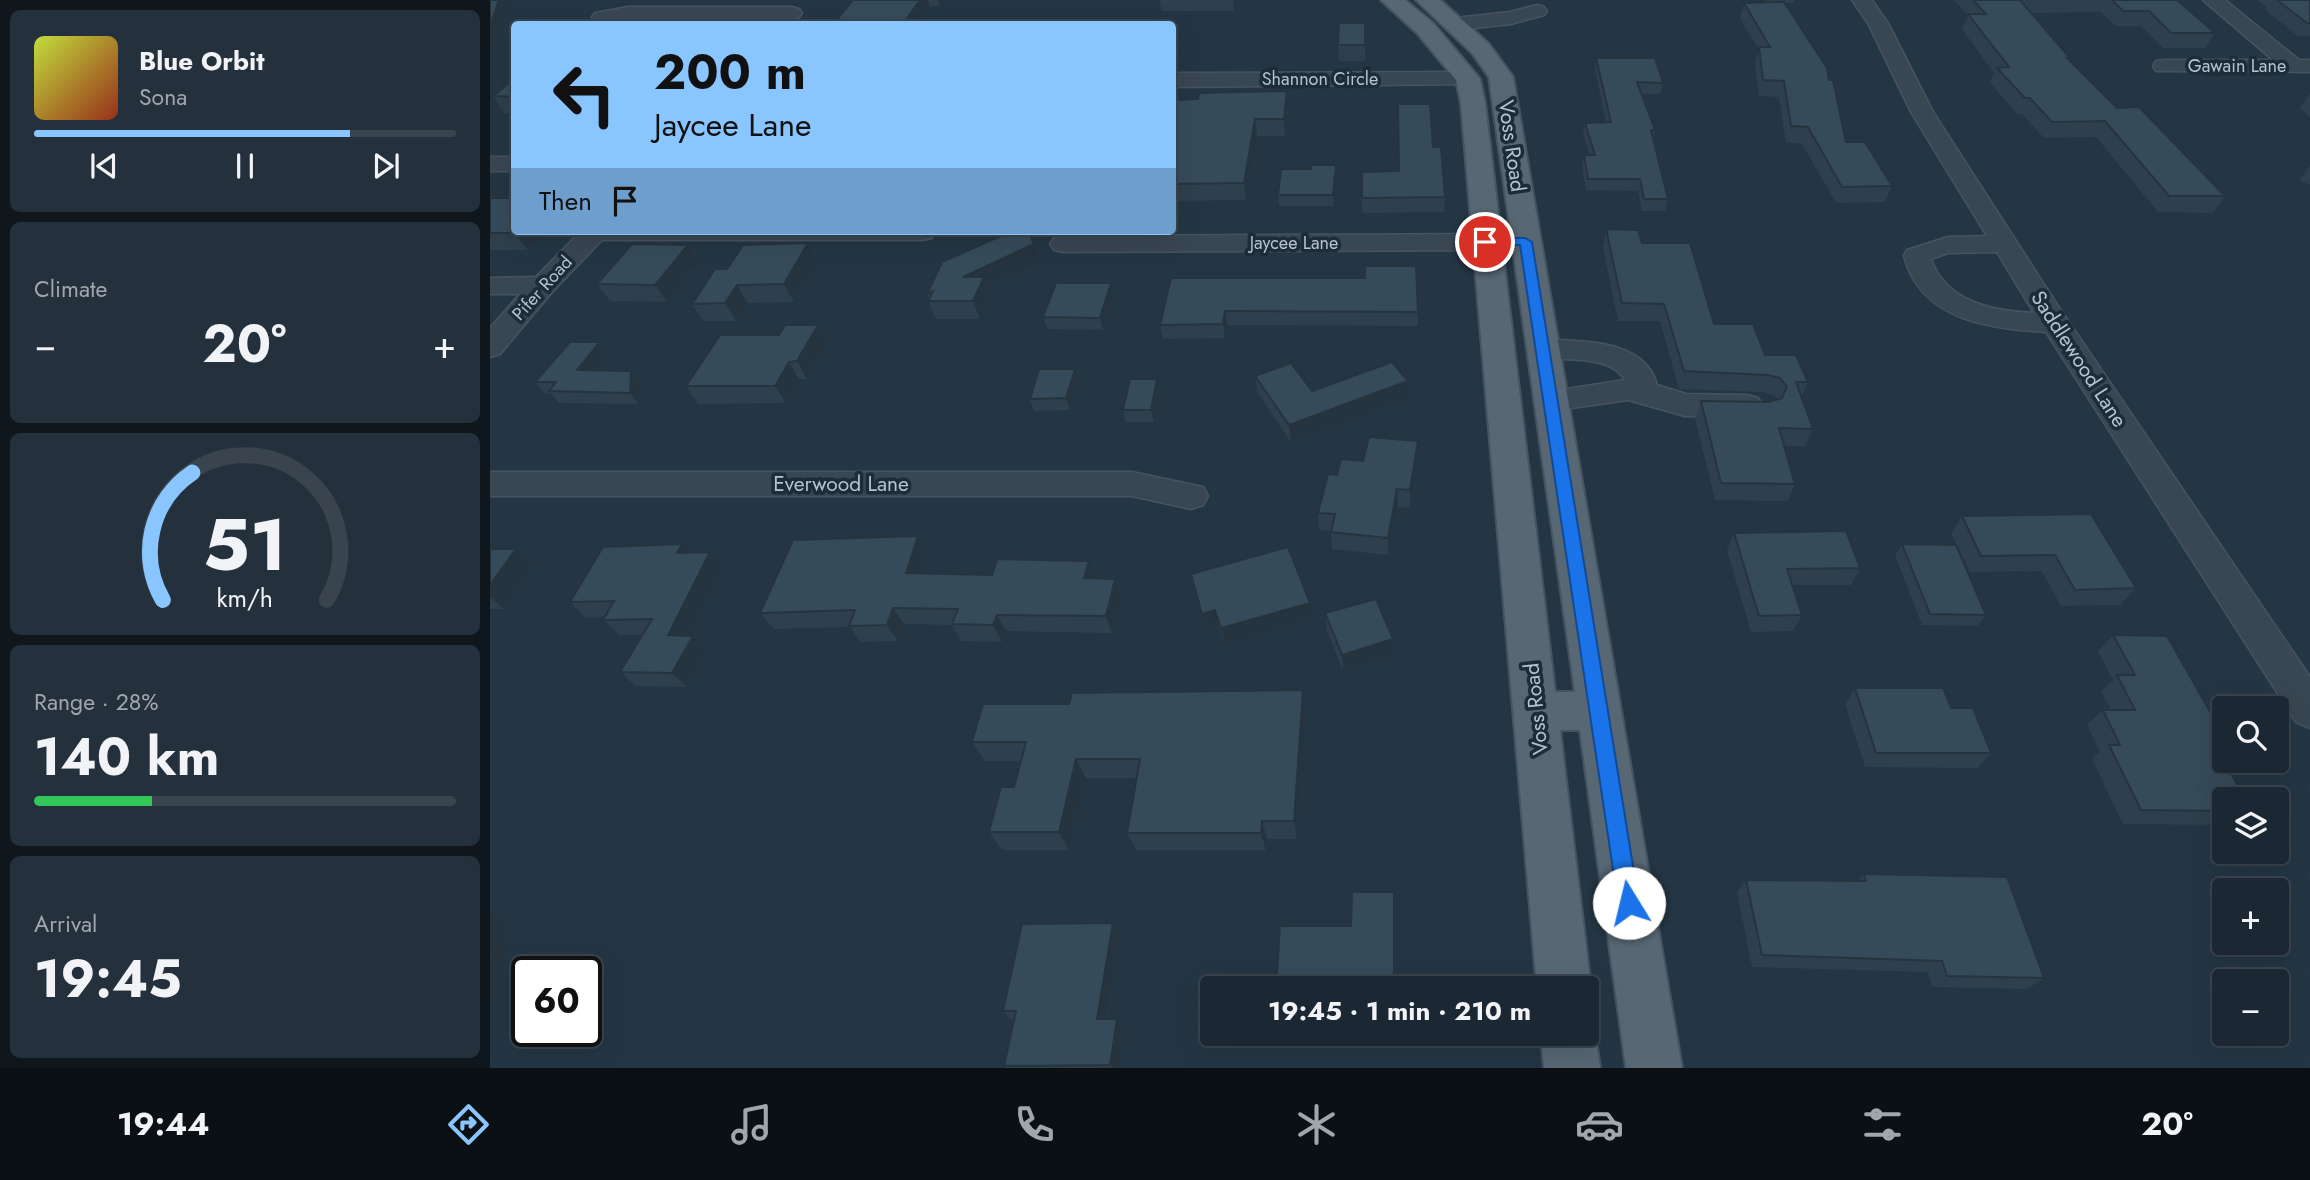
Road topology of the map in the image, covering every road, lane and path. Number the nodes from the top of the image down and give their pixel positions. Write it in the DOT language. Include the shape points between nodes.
graph roads {
  1 [pos="1392,0"];
  2 [pos="1427,0"];
  3 [pos="1862,0"];
  4 [pos="2213,0"];
  5 [pos="1537,11"];
  6 [pos="792,12"];
  7 [pos="601,17"];
  8 [pos="1456,24"];
  9 [pos="2164,66"];
  10 [pos="2302,66"];
  11 [pos="1176,80"];
  12 [pos="1482,95"];
  13 [pos="490,164"];
  14 [pos="511,164"];
  15 [pos="592,235"];
  16 [pos="1485,242"];
  17 [pos="1525,242"];
  18 [pos="1063,244"];
  19 [pos="2005,244"];
  20 [pos="544,285"];
  21 [pos="490,286"];
  22 [pos="2054,323"];
  23 [pos="490,347"];
  24 [pos="1542,349"];
  25 [pos="1644,392"];
  26 [pos="1551,406"];
  27 [pos="1762,406"];
  28 [pos="1503,411"];
  29 [pos="490,484"];
  30 [pos="1191,496"];
  31 [pos="2310,710"];
  32 [pos="1536,711"];
  33 [pos="1600,711"];
  34 [pos="1563,976"];
  35 [pos="1570,1046"];
  36 [pos="1572,1068"];
  37 [pos="1654,1068"];
  1 -- 12 [label="main road" via="1424,28"];
  2 -- 8 [label="main road, Voss Road"];
  3 -- 19 [label="street, Saddlewood Lane" via="1922,111"];
  4 -- 10 [label="street"];
  5 -- 8 [label="street"];
  6 -- 7 [label="street"];
  8 -- 12 [label="main road, Voss Road" via="1501,77"];
  9 -- 10 [label="street, Gawain Lane"];
  11 -- 12 [label="street, Shannon Circle"];
  12 -- 16 [label="main road, Voss Road"];
  12 -- 17 [label="main road, Voss Road"];
  13 -- 14 [label="street"];
  15 -- 20 [label="street, Pifer Road"];
  16 -- 17 [label="street, Jaycee Lane"];
  16 -- 18 [label="street, Jaycee Lane"];
  16 -- 28 [label="main road, Voss Road"];
  17 -- 24 [label="main road, Voss Road"];
  19 -- 22 [label="street, Saddlewood Lane"];
  19 -- 22 [label="street" via="1928,249 1917,256 1919,267 1949,302 1973,315"];
  20 -- 21 [label="street"];
  20 -- 23 [label="street, Pifer Road"];
  22 -- 31 [label="street, Saddlewood Lane"];
  24 -- 25 [label="street" via="1590,352 1628,364 1639,374"];
  24 -- 26 [label="main road, Voss Road"];
  25 -- 26 [label="street" via="1628,390"];
  25 -- 27 [label="street" via="1685,405"];
  26 -- 28 [label="main road"];
  26 -- 33 [label="main road, Voss Road"];
  28 -- 32 [label="main road, Voss Road"];
  29 -- 30 [label="street, Everwood Lane" via="1132,484"];
  32 -- 33 [label="main road"];
  32 -- 34 [label="main road, Voss Road"];
  33 -- 37 [label="main road, Voss Road"];
  35 -- 36 [label="main road"];
}
